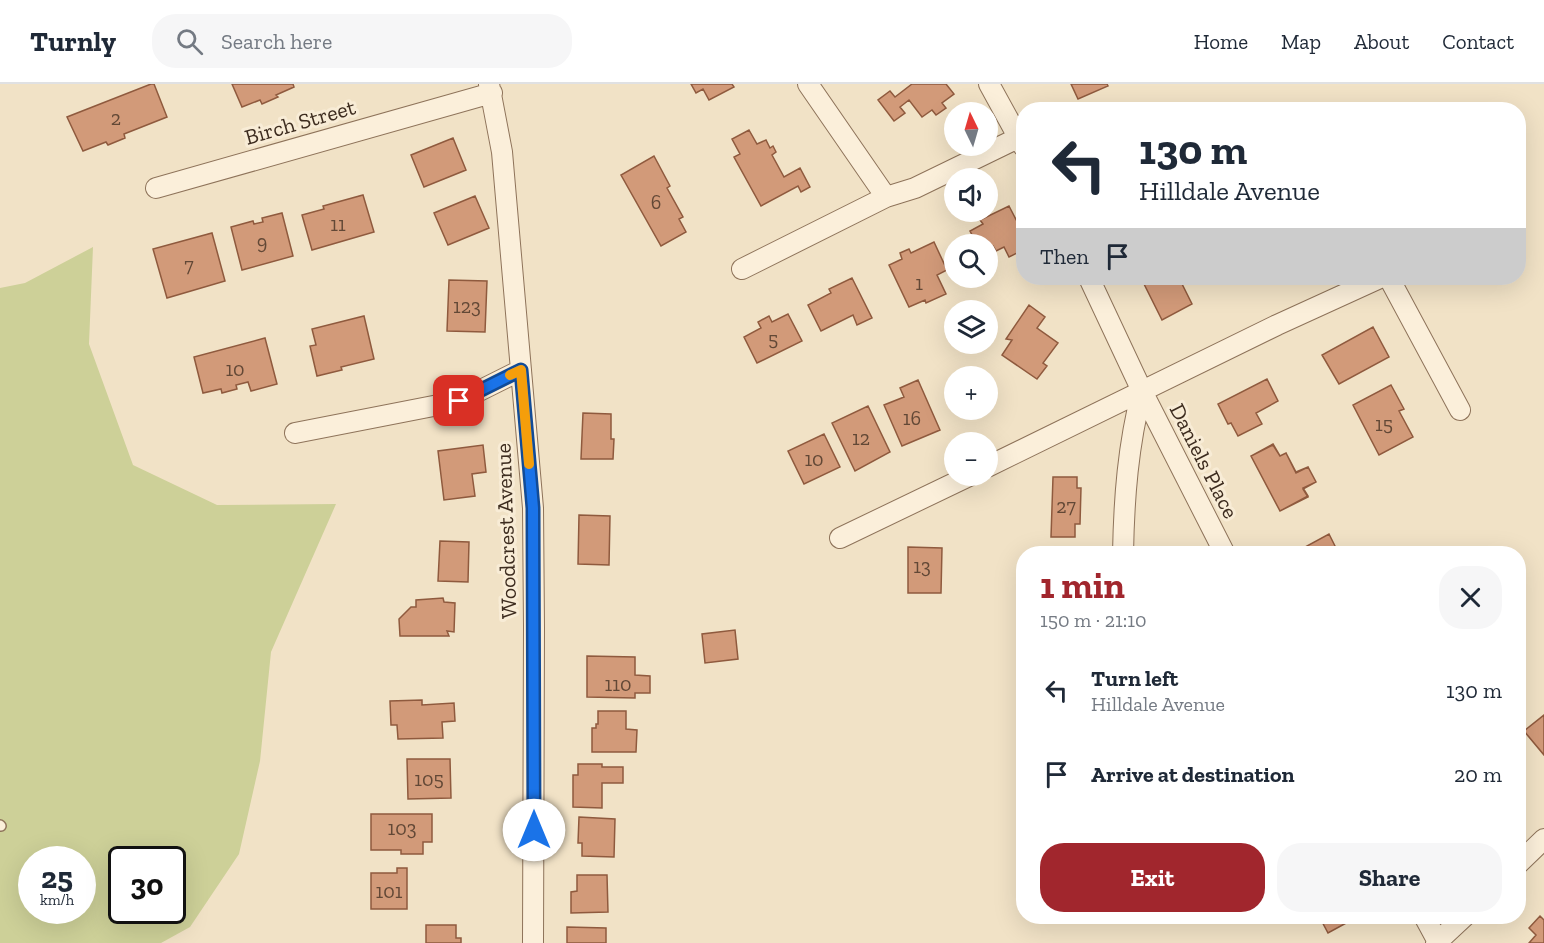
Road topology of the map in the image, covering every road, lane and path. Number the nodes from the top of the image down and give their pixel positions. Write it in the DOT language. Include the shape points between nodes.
graph roads {
  1 [pos="808,84"];
  2 [pos="989,84"];
  3 [pos="491,89"];
  4 [pos="1016,133"];
  5 [pos="1016,144"];
  6 [pos="156,188"];
  7 [pos="886,197"];
  8 [pos="742,269"];
  9 [pos="1092,285"];
  10 [pos="1365,285"];
  11 [pos="1393,285"];
  12 [pos="521,370"];
  13 [pos="1142,391"];
  14 [pos="1460,410"];
  15 [pos="295,433"];
  16 [pos="998,462"];
  17 [pos="948,486"];
  18 [pos="840,538"];
  19 [pos="1123,546"];
  20 [pos="1220,546"];
  21 [pos="1544,839"];
  22 [pos="1526,856"];
  23 [pos="1428,924"];
  24 [pos="1456,924"];
  25 [pos="1437,942"];
  26 [pos="533,943"];
  1 -- 7 [label="street"];
  2 -- 4 [label="street"];
  3 -- 6 [label="street, Birch Street"];
  3 -- 12 [label="street, Woodcrest Avenue" via="502,152"];
  5 -- 7 [label="street"];
  7 -- 8 [label="street"];
  9 -- 13 [label="street, Daniels Place"];
  10 -- 13 [label="street"];
  11 -- 14 [label="street"];
  12 -- 15 [label="street" via="459,401"];
  12 -- 26 [label="street, Woodcrest Avenue" via="533,508"];
  13 -- 16 [label="street"];
  13 -- 19 [label="street" via="1125,483"];
  13 -- 20 [label="street, Daniels Place"];
  17 -- 18 [label="street"];
  21 -- 22 [label="street"];
  23 -- 25 [label="street"];
  24 -- 25 [label="street"];
}
